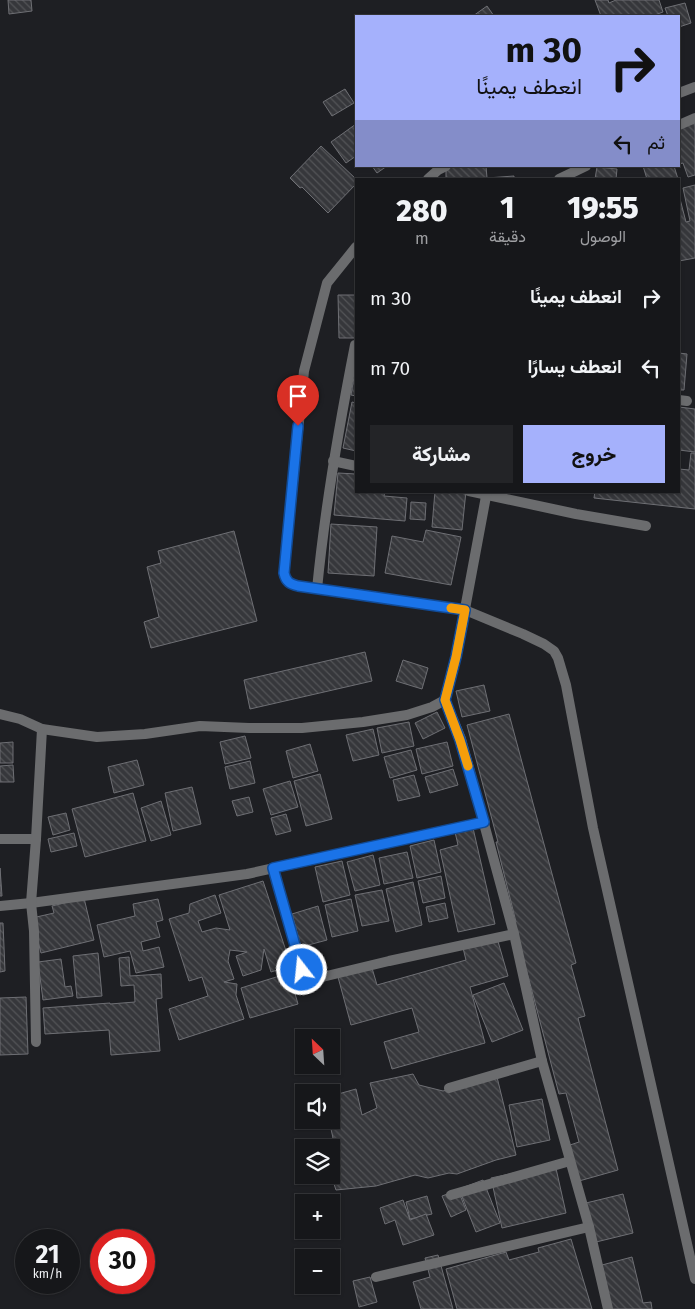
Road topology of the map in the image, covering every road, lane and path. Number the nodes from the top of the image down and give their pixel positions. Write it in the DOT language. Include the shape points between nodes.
graph roads {
  1 [pos="695,87"];
  2 [pos="680,93"];
  3 [pos="695,118"];
  4 [pos="680,125"];
  5 [pos="444,167"];
  6 [pos="584,167"];
  7 [pos="429,178"];
  8 [pos="561,178"];
  9 [pos="355,248"];
  10 [pos="355,345"];
  11 [pos="333,460"];
  12 [pos="355,466"];
  13 [pos="487,493"];
  14 [pos="646,526"];
  15 [pos="316,588"];
  16 [pos="465,610"];
  17 [pos="445,700"];
  18 [pos="0,714"];
  19 [pos="42,729"];
  20 [pos="484,822"];
  21 [pos="0,839"];
  22 [pos="36,839"];
  23 [pos="273,868"];
  24 [pos="31,904"];
  25 [pos="0,906"];
  26 [pos="514,934"];
  27 [pos="36,1042"];
  28 [pos="542,1061"];
  29 [pos="449,1088"];
  30 [pos="570,1161"];
  31 [pos="450,1195"];
  32 [pos="589,1227"];
  33 [pos="376,1277"];
  34 [pos="695,1279"];
  35 [pos="608,1309"];
  1 -- 2 [label="street"];
  3 -- 4 [label="street"];
  5 -- 7 [label="street"];
  6 -- 8 [label="street"];
  9 -- 15 [label="street" via="327,283 304,371 284,573 290,584"];
  10 -- 11 [label="street"];
  11 -- 12 [label="street"];
  11 -- 15 [label="street"];
  13 -- 14 [label="street"];
  13 -- 16 [label="street"];
  15 -- 16 [label="street"];
  16 -- 17 [label="street"];
  16 -- 34 [label="street" via="544,644 554,651 560,663 593,828"];
  17 -- 19 [label="street" via="407,715 302,728 200,726 97,737"];
  17 -- 20 [label="street"];
  18 -- 19 [label="street"];
  19 -- 22 [label="street"];
  20 -- 23 [label="street"];
  20 -- 26 [label="street"];
  21 -- 22 [label="street"];
  22 -- 24 [label="street"];
  23 -- 24 [label="street"];
  23 -- 26 [label="street" via="302,970 308,978"];
  24 -- 25 [label="street"];
  24 -- 27 [label="street"];
  26 -- 28 [label="street"];
  28 -- 29 [label="street"];
  28 -- 30 [label="street"];
  30 -- 31 [label="street"];
  30 -- 32 [label="street"];
  32 -- 33 [label="street"];
  32 -- 35 [label="street"];
}
